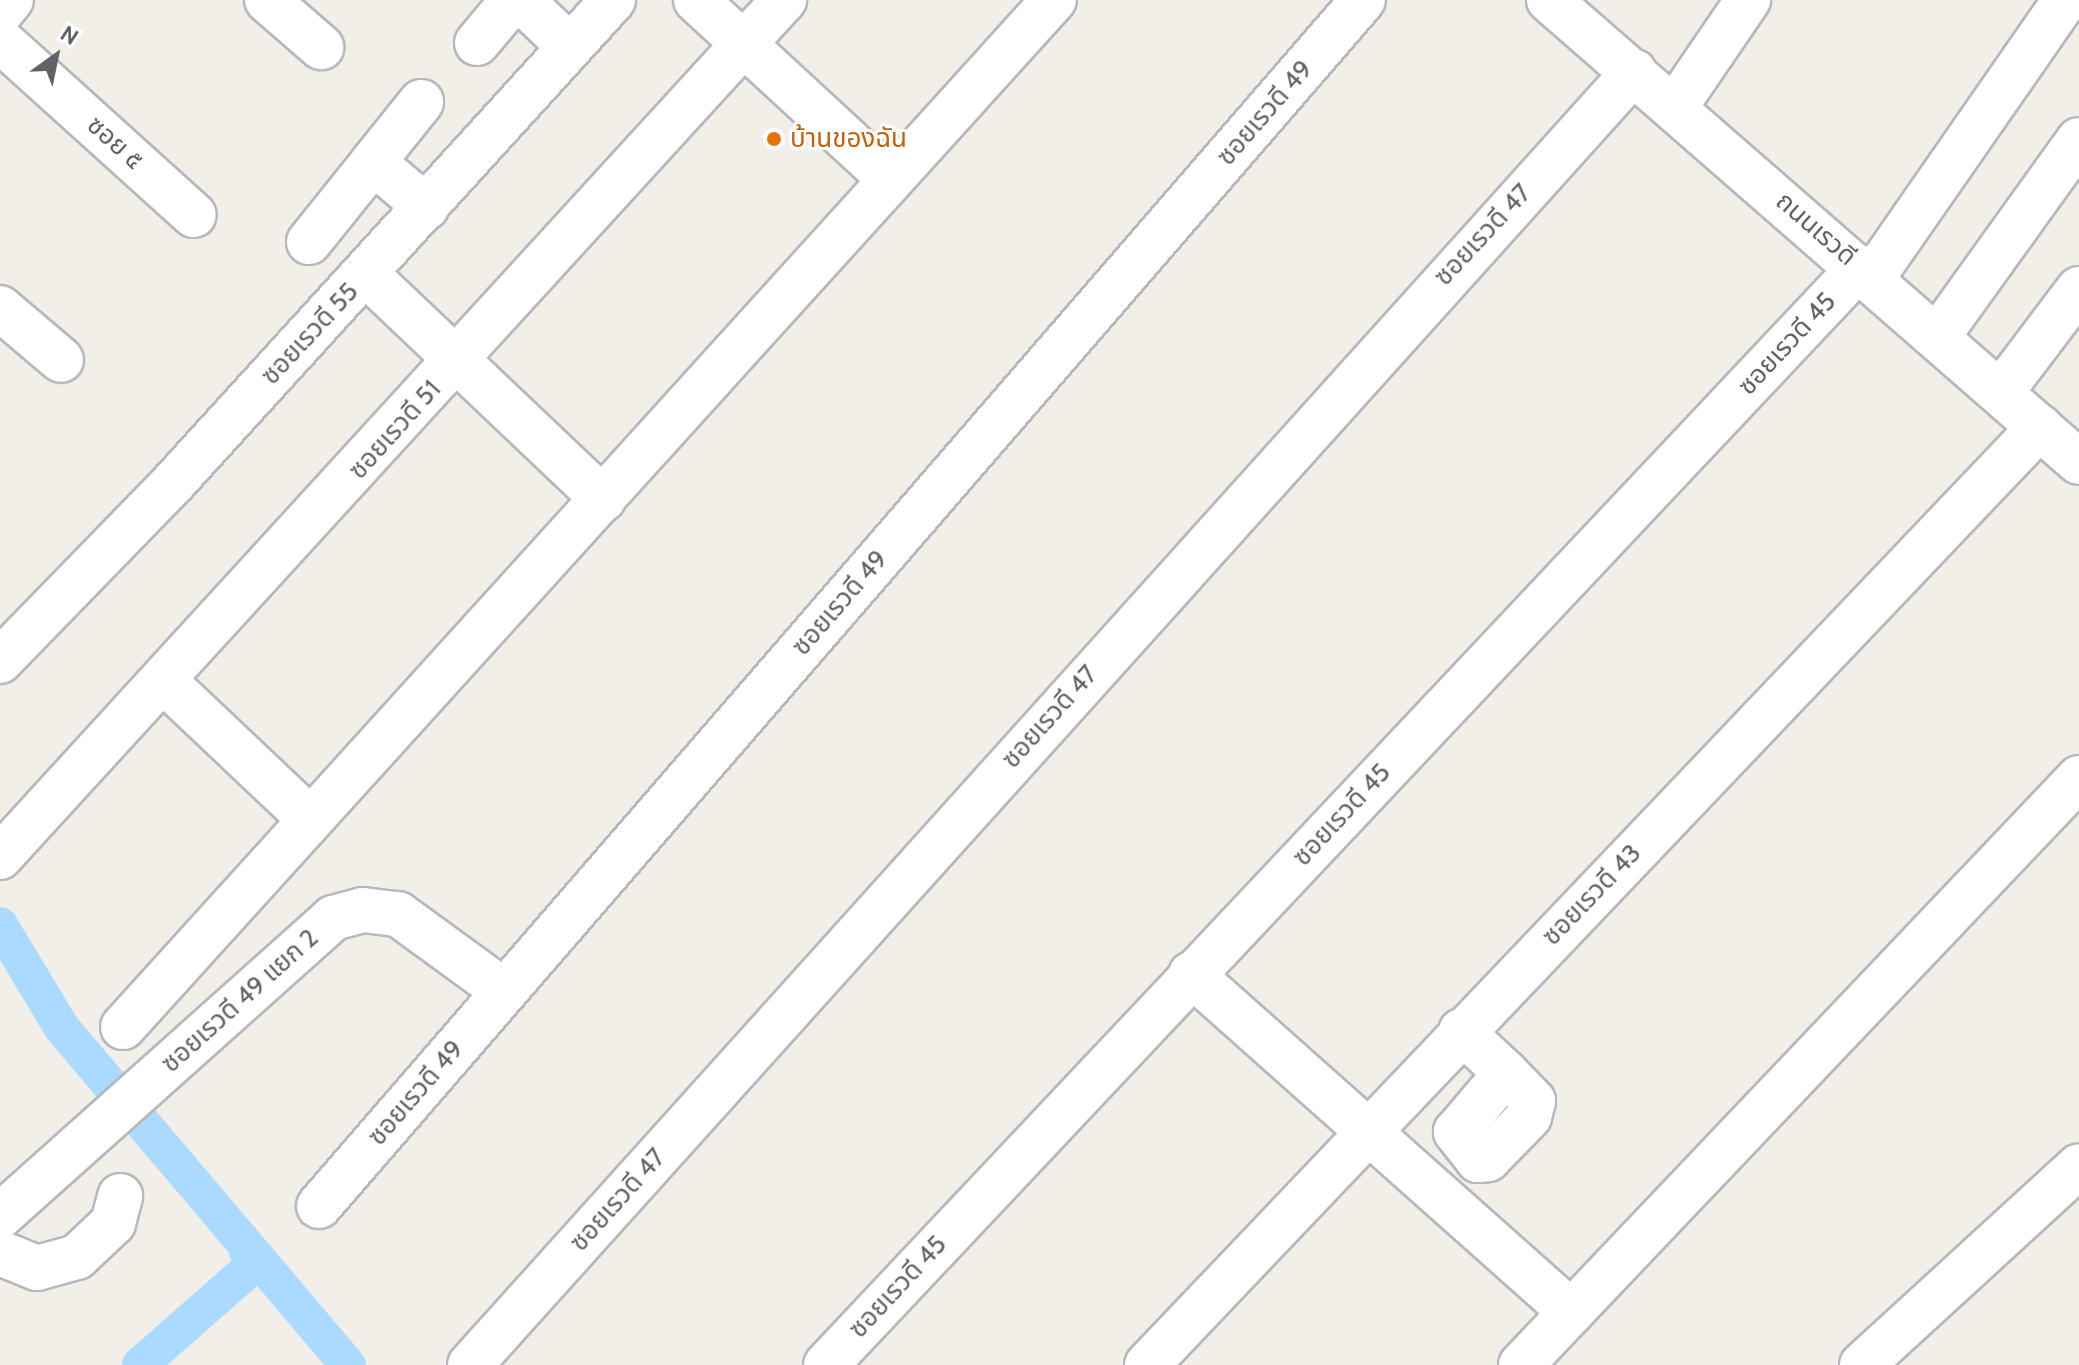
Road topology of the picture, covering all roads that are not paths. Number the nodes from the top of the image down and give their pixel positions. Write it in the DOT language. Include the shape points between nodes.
graph roads {
  1 [pos="11,0"];
  2 [pos="267,0"];
  3 [pos="513,0"];
  4 [pos="521,0"];
  5 [pos="613,0"];
  6 [pos="696,0"];
  7 [pos="784,0"];
  8 [pos="1054,0"];
  9 [pos="1363,0"];
  10 [pos="1549,0"];
  11 [pos="1748,0"];
  12 [pos="2065,0"];
  13 [pos="0,13"];
  14 [pos="0,40"];
  15 [pos="477,43"];
  16 [pos="744,45"];
  17 [pos="321,47"];
  18 [pos="570,47"];
  19 [pos="1634,72"];
  20 [pos="421,102"];
  21 [pos="1675,107"];
  22 [pos="2079,140"];
  23 [pos="373,162"];
  24 [pos="890,179"];
  25 [pos="426,207"];
  26 [pos="194,215"];
  27 [pos="309,242"];
  28 [pos="1866,273"];
  29 [pos="366,274"];
  30 [pos="2079,289"];
  31 [pos="0,308"];
  32 [pos="1938,336"];
  33 [pos="61,360"];
  34 [pos="455,364"];
  35 [pos="2001,392"];
  36 [pos="2040,427"];
  37 [pos="2079,462"];
  38 [pos="603,499"];
  39 [pos="0,661"];
  40 [pos="165,682"];
  41 [pos="2079,778"];
  42 [pos="310,819"];
  43 [pos="1,856"];
  44 [pos="1191,974"];
  45 [pos="504,991"];
  46 [pos="123,1027"];
  47 [pos="1461,1031"];
  48 [pos="1506,1073"];
  49 [pos="1366,1131"];
  50 [pos="2079,1166"];
  51 [pos="120,1196"];
  52 [pos="319,1206"];
  53 [pos="0,1216"];
  54 [pos="0,1253"];
  55 [pos="1571,1312"];
  56 [pos="470,1365"];
  57 [pos="826,1365"];
  58 [pos="1147,1365"];
  59 [pos="1521,1365"];
  60 [pos="1862,1365"];
  1 -- 13 [label="street"];
  2 -- 17 [label="street"];
  3 -- 15 [label="street"];
  4 -- 18 [label="street"];
  5 -- 18 [label="street, ซอยเรวดี 55"];
  6 -- 16 [label="street"];
  7 -- 16 [label="street, ซอยเรวดี 51"];
  8 -- 24 [label="street"];
  9 -- 45 [label="street, ซอยเรวดี 49"];
  10 -- 19 [label="street, ถนนเรวดี"];
  11 -- 21 [label="street"];
  12 -- 28 [label="street, ซอยเรวดี 45"];
  14 -- 26 [label="street, ซอย ๕"];
  16 -- 24 [label="street"];
  16 -- 34 [label="street, ซอยเรวดี 51"];
  18 -- 25 [label="street, ซอยเรวดี 55"];
  19 -- 21 [label="street, ถนนเรวดี"];
  19 -- 56 [label="street, ซอยเรวดี 47"];
  20 -- 23 [label="street"];
  21 -- 28 [label="street, ถนนเรวดี"];
  22 -- 32 [label="street"];
  23 -- 25 [label="street"];
  23 -- 27 [label="street"];
  24 -- 38 [label="street"];
  25 -- 29 [label="street, ซอยเรวดี 55"];
  28 -- 32 [label="street, ถนนเรวดี"];
  28 -- 44 [label="street, ซอยเรวดี 45"];
  29 -- 34 [label="street"];
  29 -- 39 [label="street, ซอยเรวดี 55"];
  30 -- 35 [label="street"];
  31 -- 33 [label="street"];
  32 -- 35 [label="street, ถนนเรวดี"];
  34 -- 38 [label="street"];
  34 -- 40 [label="street, ซอยเรวดี 51"];
  35 -- 36 [label="street, ถนนเรวดี"];
  36 -- 37 [label="street, ถนนเรวดี"];
  36 -- 47 [label="street, ซอยเรวดี 43"];
  38 -- 42 [label="street"];
  40 -- 42 [label="street"];
  40 -- 43 [label="street, ซอยเรวดี 51"];
  41 -- 55 [label="street"];
  42 -- 46 [label="street"];
  44 -- 49 [label="street"];
  44 -- 57 [label="street, ซอยเรวดี 45"];
  45 -- 52 [label="street, ซอยเรวดี 49"];
  45 -- 53 [label="street, ซอยเรวดี 49 แยก 2" via="425,928 398,914 363,910 333,918"];
  47 -- 48 [label="street"];
  47 -- 49 [label="street, ซอยเรวดี 43"];
  49 -- 55 [label="street"];
  49 -- 58 [label="street, ซอยเรวดี 43"];
  50 -- 60 [label="street"];
  51 -- 54 [label="street" via="113,1223 77,1257 37,1268"];
  55 -- 59 [label="street"];
}
